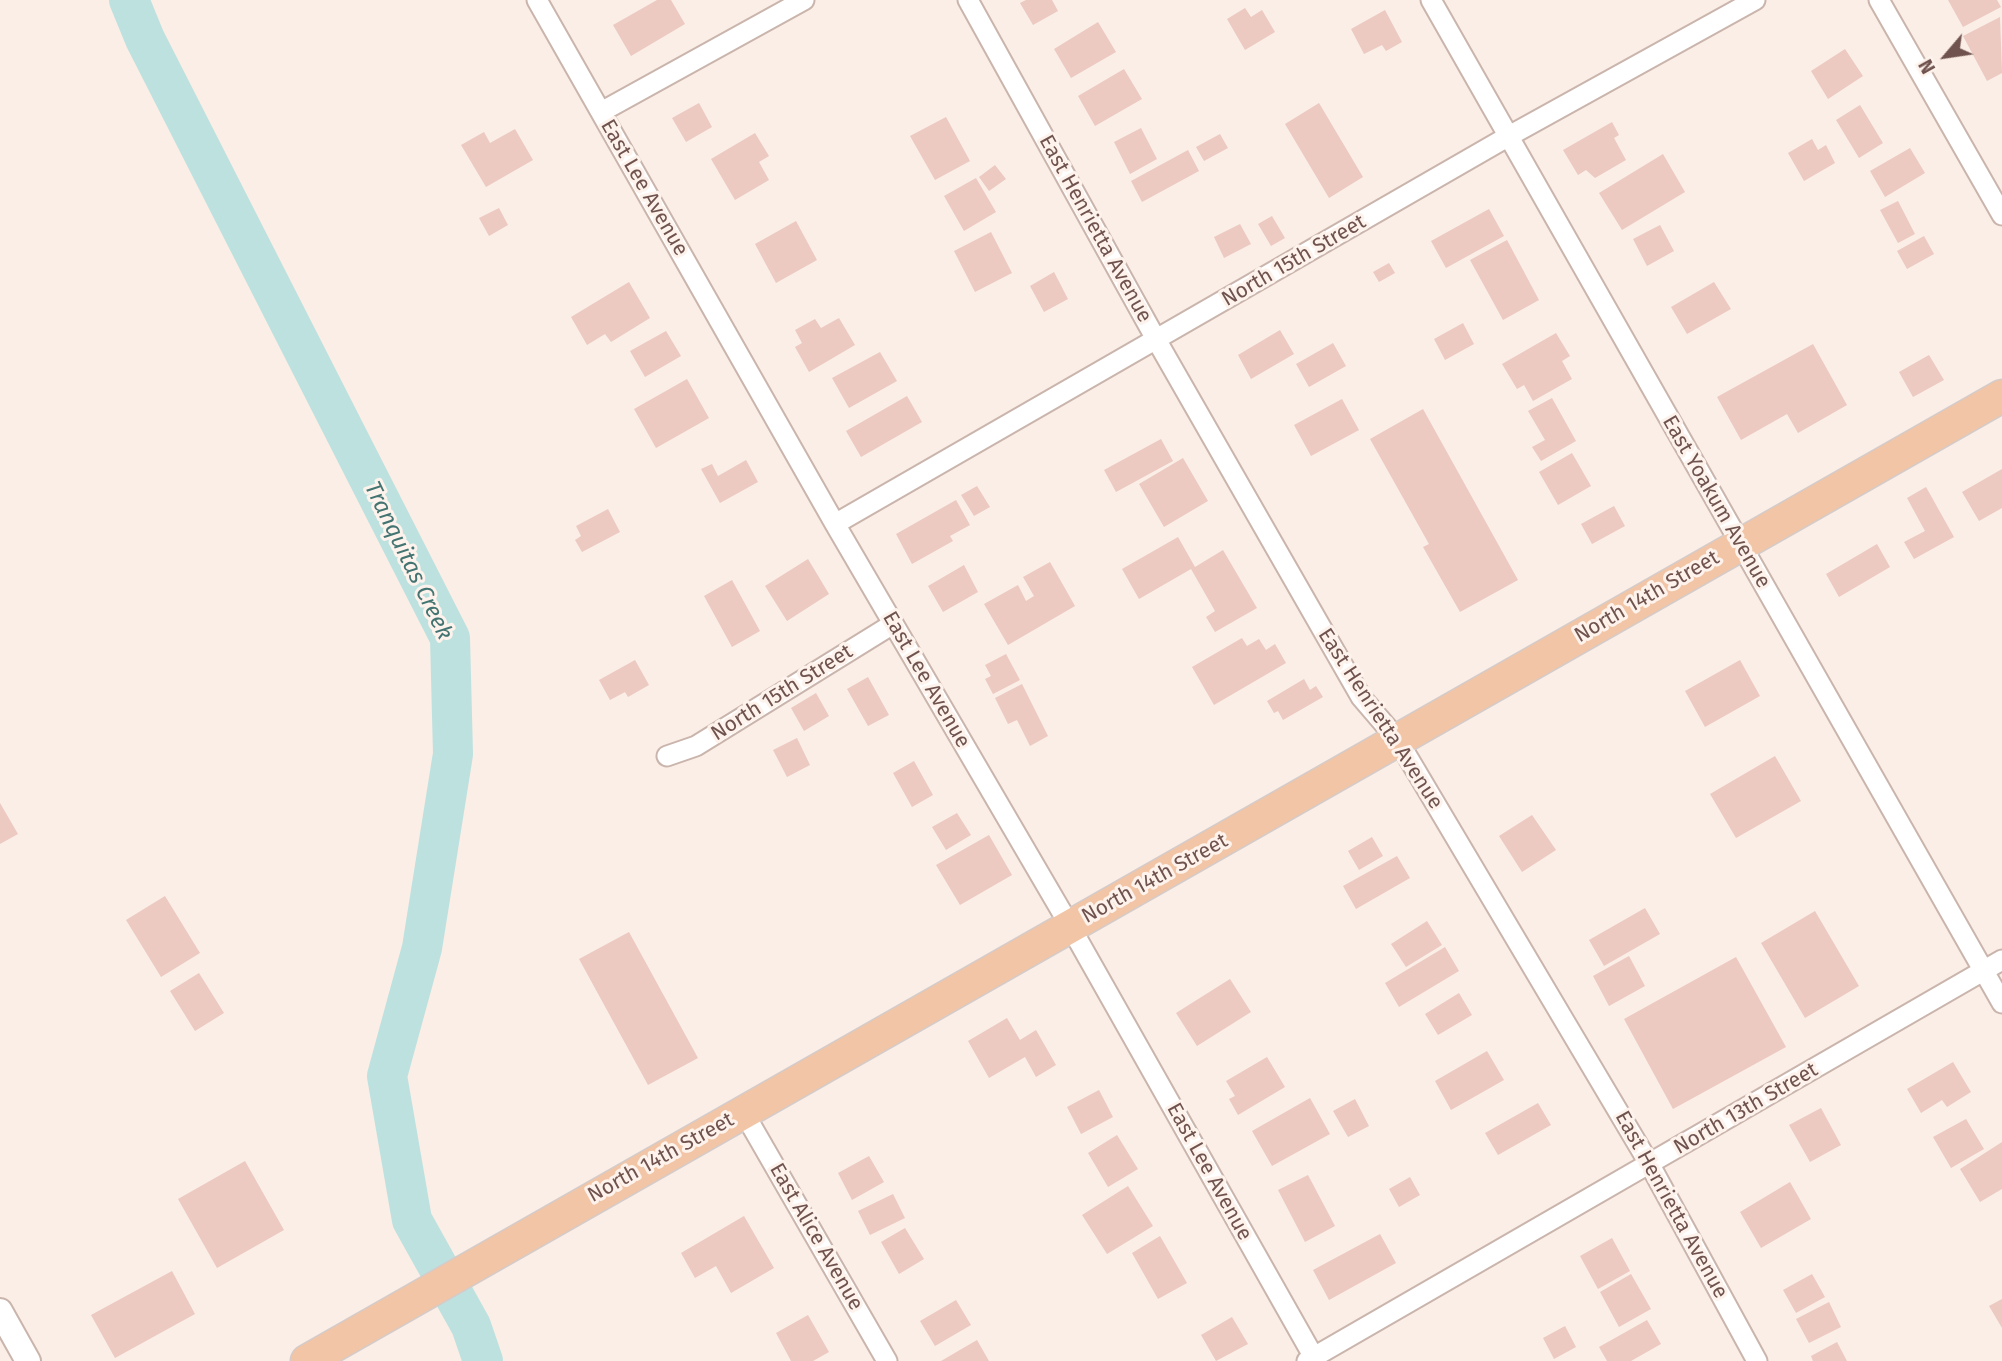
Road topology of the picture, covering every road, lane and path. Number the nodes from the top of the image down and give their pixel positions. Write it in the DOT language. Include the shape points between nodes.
graph roads {
  1 [pos="537,0"];
  2 [pos="804,0"];
  3 [pos="968,0"];
  4 [pos="1431,0"];
  5 [pos="1755,0"];
  6 [pos="1879,0"];
  7 [pos="601,112"];
  8 [pos="1509,136"];
  9 [pos="2002,215"];
  10 [pos="1157,341"];
  11 [pos="2002,396"];
  12 [pos="835,524"];
  13 [pos="1740,544"];
  14 [pos="893,624"];
  15 [pos="1397,739"];
  16 [pos="667,756"];
  17 [pos="1070,926"];
  18 [pos="2002,960"];
  19 [pos="1984,971"];
  20 [pos="2002,1003"];
  21 [pos="744,1113"];
  22 [pos="1650,1165"];
  23 [pos="0,1311"];
  24 [pos="1312,1360"];
  25 [pos="29,1361"];
  26 [pos="307,1361"];
  27 [pos="887,1361"];
  28 [pos="1758,1361"];
  1 -- 7 [label="street, East Lee Avenue"];
  2 -- 7 [label="street"];
  3 -- 10 [label="street, East Henrietta Avenue"];
  4 -- 8 [label="street, East Yoakum Avenue"];
  5 -- 8 [label="street, North 15th Street"];
  6 -- 9 [label="street"];
  7 -- 12 [label="street, East Lee Avenue"];
  8 -- 10 [label="street, North 15th Street"];
  8 -- 13 [label="street, East Yoakum Avenue"];
  10 -- 12 [label="street, North 15th Street"];
  10 -- 15 [label="street, East Henrietta Avenue" via="1361,697"];
  11 -- 13 [label="main road, North 14th Street"];
  12 -- 14 [label="street, East Lee Avenue"];
  13 -- 15 [label="main road, North 14th Street"];
  13 -- 19 [label="street, East Yoakum Avenue"];
  14 -- 16 [label="street, North 15th Street" via="696,746"];
  14 -- 17 [label="street, East Lee Avenue"];
  15 -- 17 [label="main road, North 14th Street"];
  15 -- 22 [label="street, East Henrietta Avenue"];
  17 -- 21 [label="main road, North 14th Street"];
  17 -- 24 [label="street, East Lee Avenue"];
  18 -- 19 [label="street, North 13th Street"];
  19 -- 20 [label="street, East Yoakum Avenue"];
  19 -- 22 [label="street, North 13th Street"];
  21 -- 26 [label="main road, North 14th Street"];
  21 -- 27 [label="street, East Alice Avenue"];
  22 -- 24 [label="street, North 13th Street"];
  22 -- 28 [label="street, East Henrietta Avenue"];
  23 -- 25 [label="street"];
}
